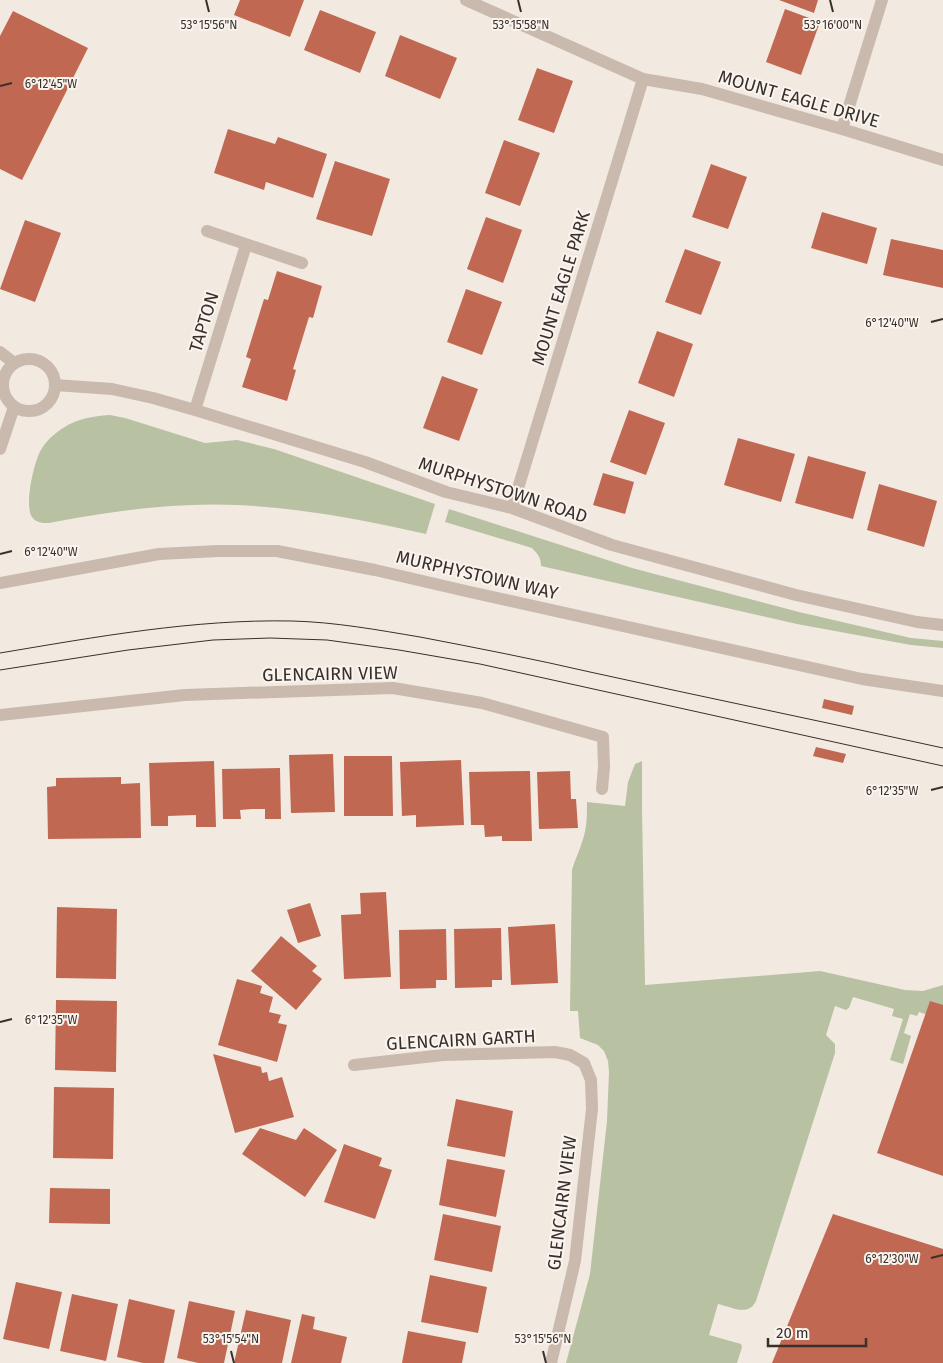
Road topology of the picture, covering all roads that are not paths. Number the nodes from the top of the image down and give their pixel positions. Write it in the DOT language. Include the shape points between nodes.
graph roads {
  1 [pos="466,0"];
  2 [pos="882,0"];
  3 [pos="643,79"];
  4 [pos="842,129"];
  5 [pos="943,160"];
  6 [pos="207,231"];
  7 [pos="246,246"];
  8 [pos="302,264"];
  9 [pos="0,352"];
  10 [pos="14,363"];
  11 [pos="55,385"];
  12 [pos="14,406"];
  13 [pos="195,410"];
  14 [pos="0,449"];
  15 [pos="512,508"];
  16 [pos="0,583"];
  17 [pos="943,625"];
  18 [pos="943,691"];
  19 [pos="0,715"];
  20 [pos="602,789"];
  21 [pos="570,1055"];
  22 [pos="354,1064"];
  23 [pos="551,1363"];
  1 -- 3 [label="street, MOUNT EAGLE DRIVE"];
  2 -- 4 [label="street"];
  3 -- 4 [label="street, MOUNT EAGLE DRIVE" via="702,89"];
  3 -- 15 [label="street, MOUNT EAGLE PARK"];
  4 -- 5 [label="street, MOUNT EAGLE DRIVE"];
  6 -- 7 [label="street"];
  7 -- 8 [label="street"];
  7 -- 13 [label="street, TAPTON"];
  9 -- 10 [label="street"];
  10 -- 11 [label="street" via="26,358 42,362 50,368"];
  10 -- 12 [label="street" via="5,372 2,388 8,402"];
  11 -- 12 [label="street" via="54,393 44,406 29,412"];
  11 -- 13 [label="street, MURPHYSTOWN ROAD" via="112,389"];
  12 -- 14 [label="street"];
  13 -- 15 [label="street, MURPHYSTOWN ROAD" via="365,462 446,492"];
  15 -- 17 [label="street, MURPHYSTOWN ROAD" via="612,545 796,596"];
  16 -- 18 [label="street, MURPHYSTOWN WAY" via="159,554 277,551 862,679"];
  19 -- 20 [label="street, GLENCAIRN VIEW" via="185,695 393,688 482,704 604,737"];
  21 -- 22 [label="street, GLENCAIRN GARTH" via="555,1052 443,1055"];
  21 -- 23 [label="street, GLENCAIRN VIEW" via="584,1064 588,1072 592,1109 574,1261"];
}
